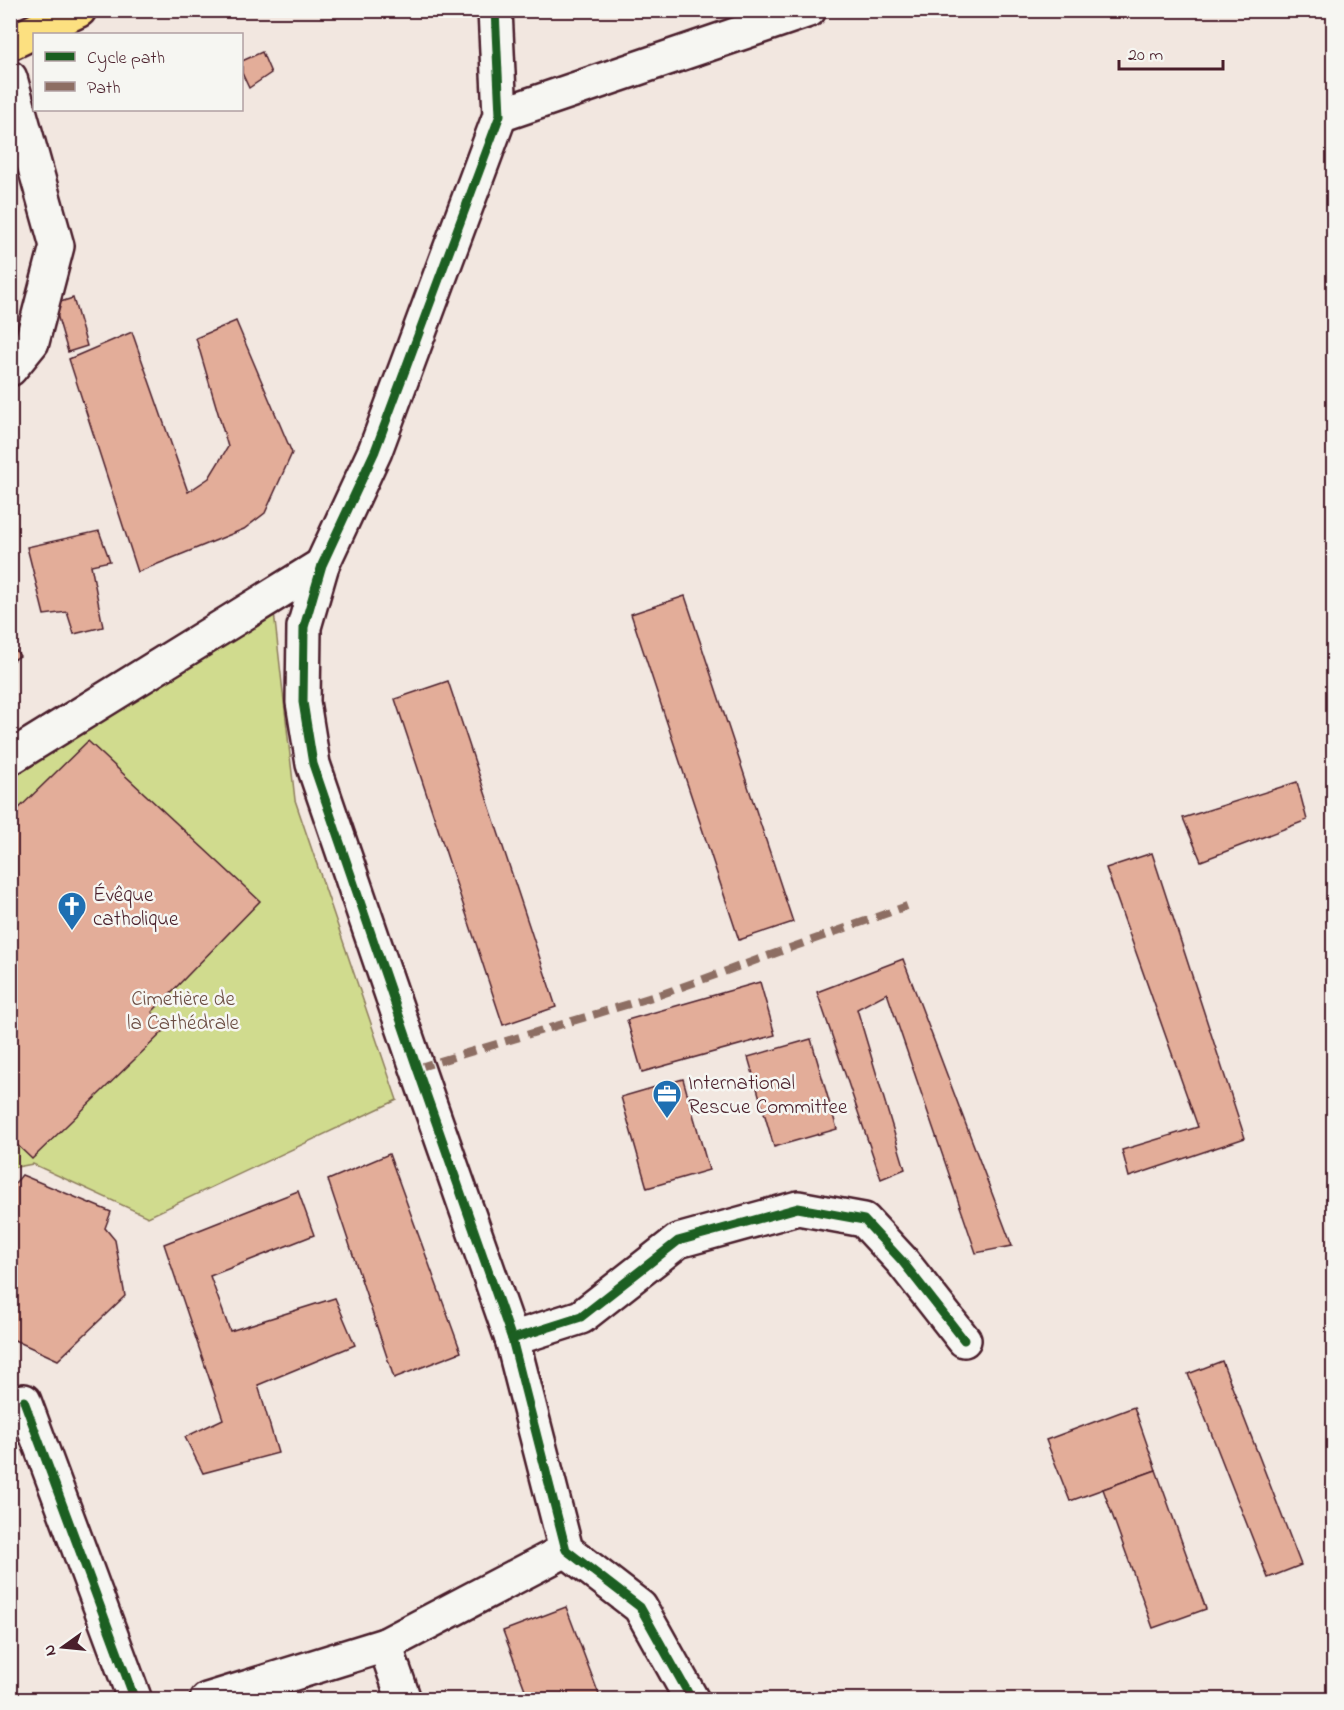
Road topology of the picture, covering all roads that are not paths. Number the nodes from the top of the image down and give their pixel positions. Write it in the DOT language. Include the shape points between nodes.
graph roads {
  1 [pos="79,10"];
  2 [pos="495,10"];
  3 [pos="809,10"];
  4 [pos="10,43"];
  5 [pos="10,78"];
  6 [pos="500,114"];
  7 [pos="10,369"];
  8 [pos="322,565"];
  9 [pos="10,758"];
  10 [pos="512,1339"];
  11 [pos="964,1340"];
  12 [pos="24,1401"];
  13 [pos="566,1550"];
  14 [pos="385,1645"];
  15 [pos="135,1700"];
  16 [pos="207,1700"];
  17 [pos="404,1700"];
  18 [pos="692,1700"];
  1 -- 4 [label="main road"];
  2 -- 6 [label="street"];
  3 -- 6 [label="street"];
  5 -- 7 [label="street" via="57,246 32,342"];
  6 -- 8 [label="street" via="375,451"];
  8 -- 9 [label="street"];
  8 -- 10 [label="street" via="304,627 303,702 313,764"];
  10 -- 11 [label="street" via="581,1317 678,1241 798,1208 864,1220"];
  10 -- 13 [label="street"];
  12 -- 15 [label="street"];
  13 -- 14 [label="street"];
  13 -- 18 [label="street" via="640,1607"];
  14 -- 16 [label="street"];
  14 -- 17 [label="street"];
}
